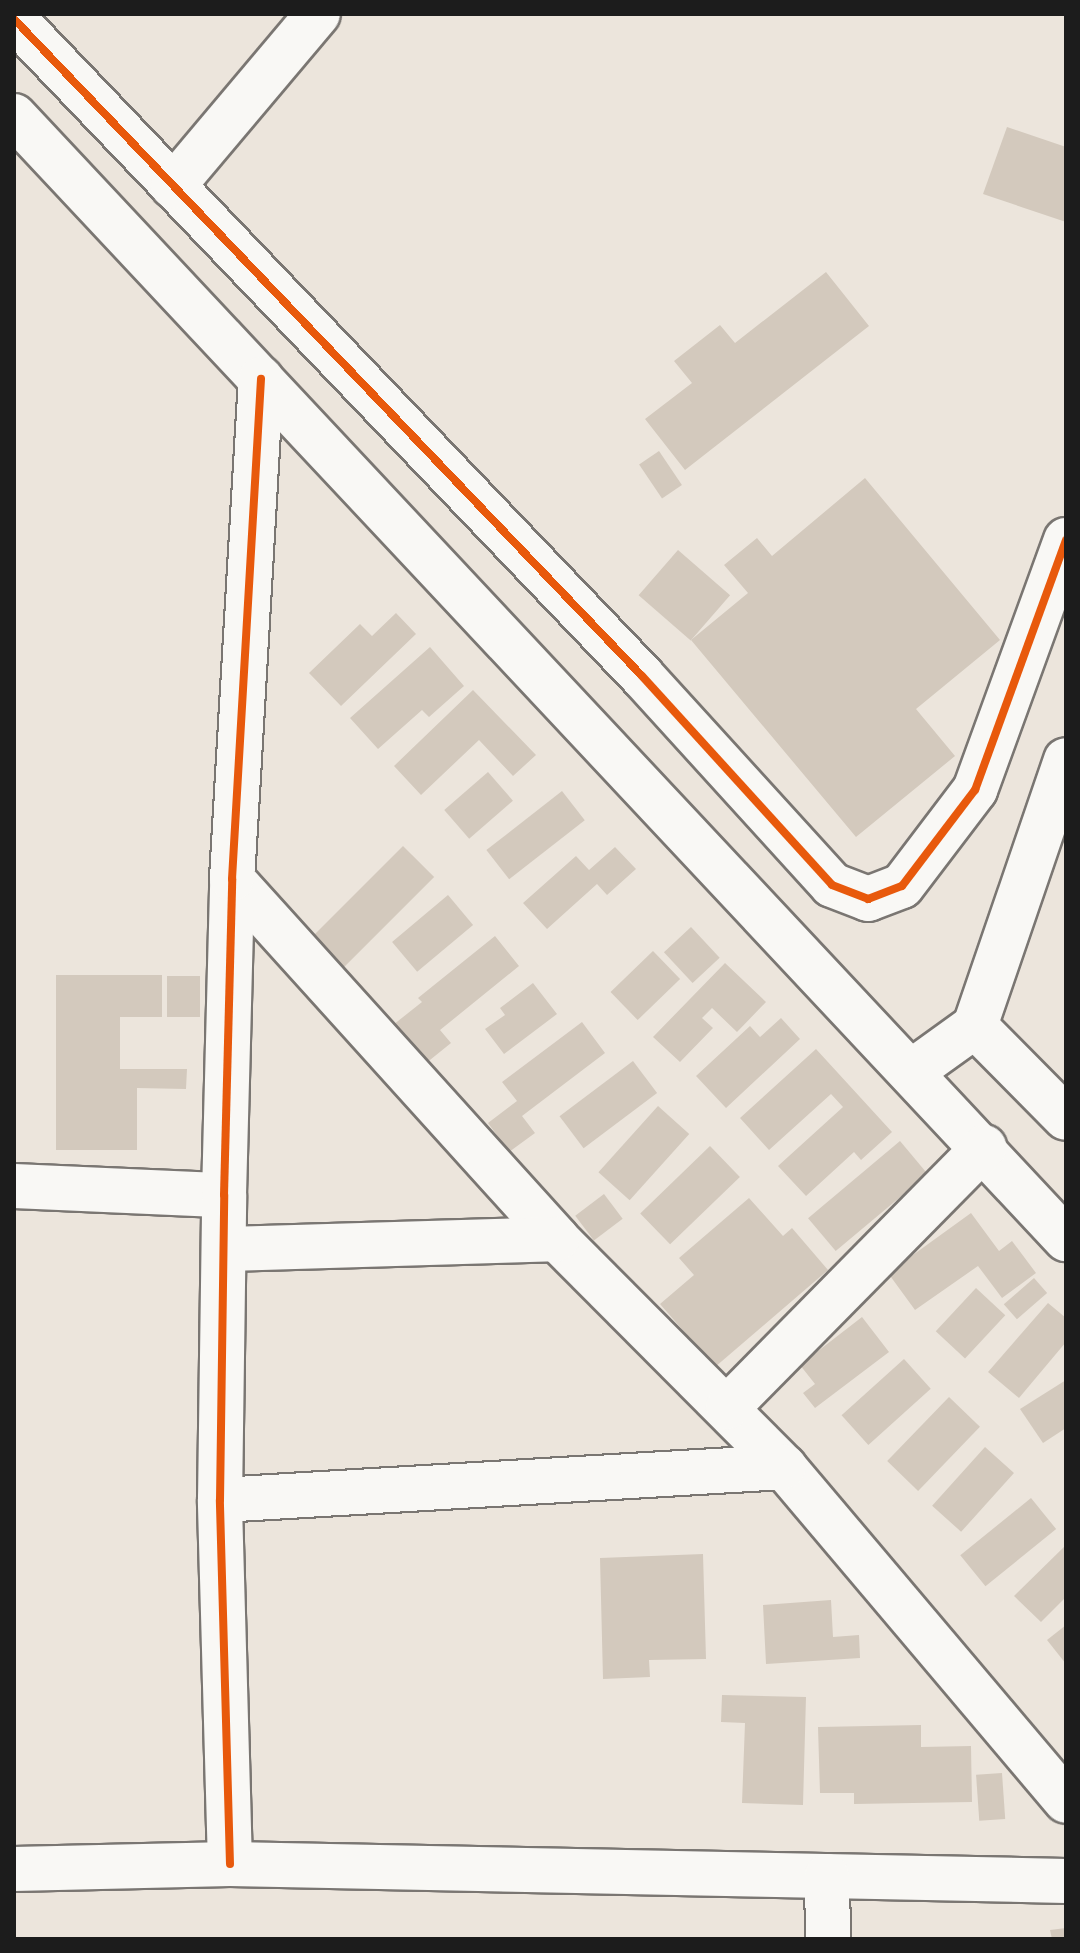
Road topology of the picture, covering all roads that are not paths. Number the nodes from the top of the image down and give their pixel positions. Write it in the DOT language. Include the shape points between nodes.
graph roads {
  1 [pos="318,14"];
  2 [pos="14,19"];
  3 [pos="14,116"];
  4 [pos="173,186"];
  5 [pos="261,379"];
  6 [pos="1066,540"];
  7 [pos="1066,760"];
  8 [pos="232,879"];
  9 [pos="975,1026"];
  10 [pos="911,1072"];
  11 [pos="1066,1118"];
  12 [pos="984,1147"];
  13 [pos="14,1186"];
  14 [pos="224,1195"];
  15 [pos="557,1239"];
  16 [pos="1066,1239"];
  17 [pos="225,1249"];
  18 [pos="728,1407"];
  19 [pos="784,1467"];
  20 [pos="220,1500"];
  21 [pos="1066,1801"];
  22 [pos="230,1864"];
  23 [pos="14,1869"];
  24 [pos="827,1876"];
  25 [pos="1066,1881"];
  26 [pos="828,1939"];
  1 -- 4 [label="street"];
  2 -- 4 [label="street"];
  3 -- 5 [label="street"];
  4 -- 6 [label="street" via="642,676 832,885 868,899 902,886 975,790"];
  5 -- 8 [label="street"];
  5 -- 10 [label="street"];
  7 -- 9 [label="street"];
  8 -- 14 [label="street"];
  8 -- 15 [label="street"];
  9 -- 10 [label="street"];
  9 -- 11 [label="street"];
  10 -- 12 [label="street"];
  12 -- 16 [label="street"];
  12 -- 18 [label="street"];
  13 -- 14 [label="street"];
  14 -- 17 [label="street"];
  15 -- 17 [label="street"];
  15 -- 18 [label="street"];
  17 -- 20 [label="street"];
  18 -- 19 [label="street"];
  19 -- 20 [label="street"];
  19 -- 21 [label="street"];
  20 -- 22 [label="street"];
  22 -- 23 [label="street"];
  22 -- 24 [label="street"];
  24 -- 25 [label="street"];
  24 -- 26 [label="street"];
}
